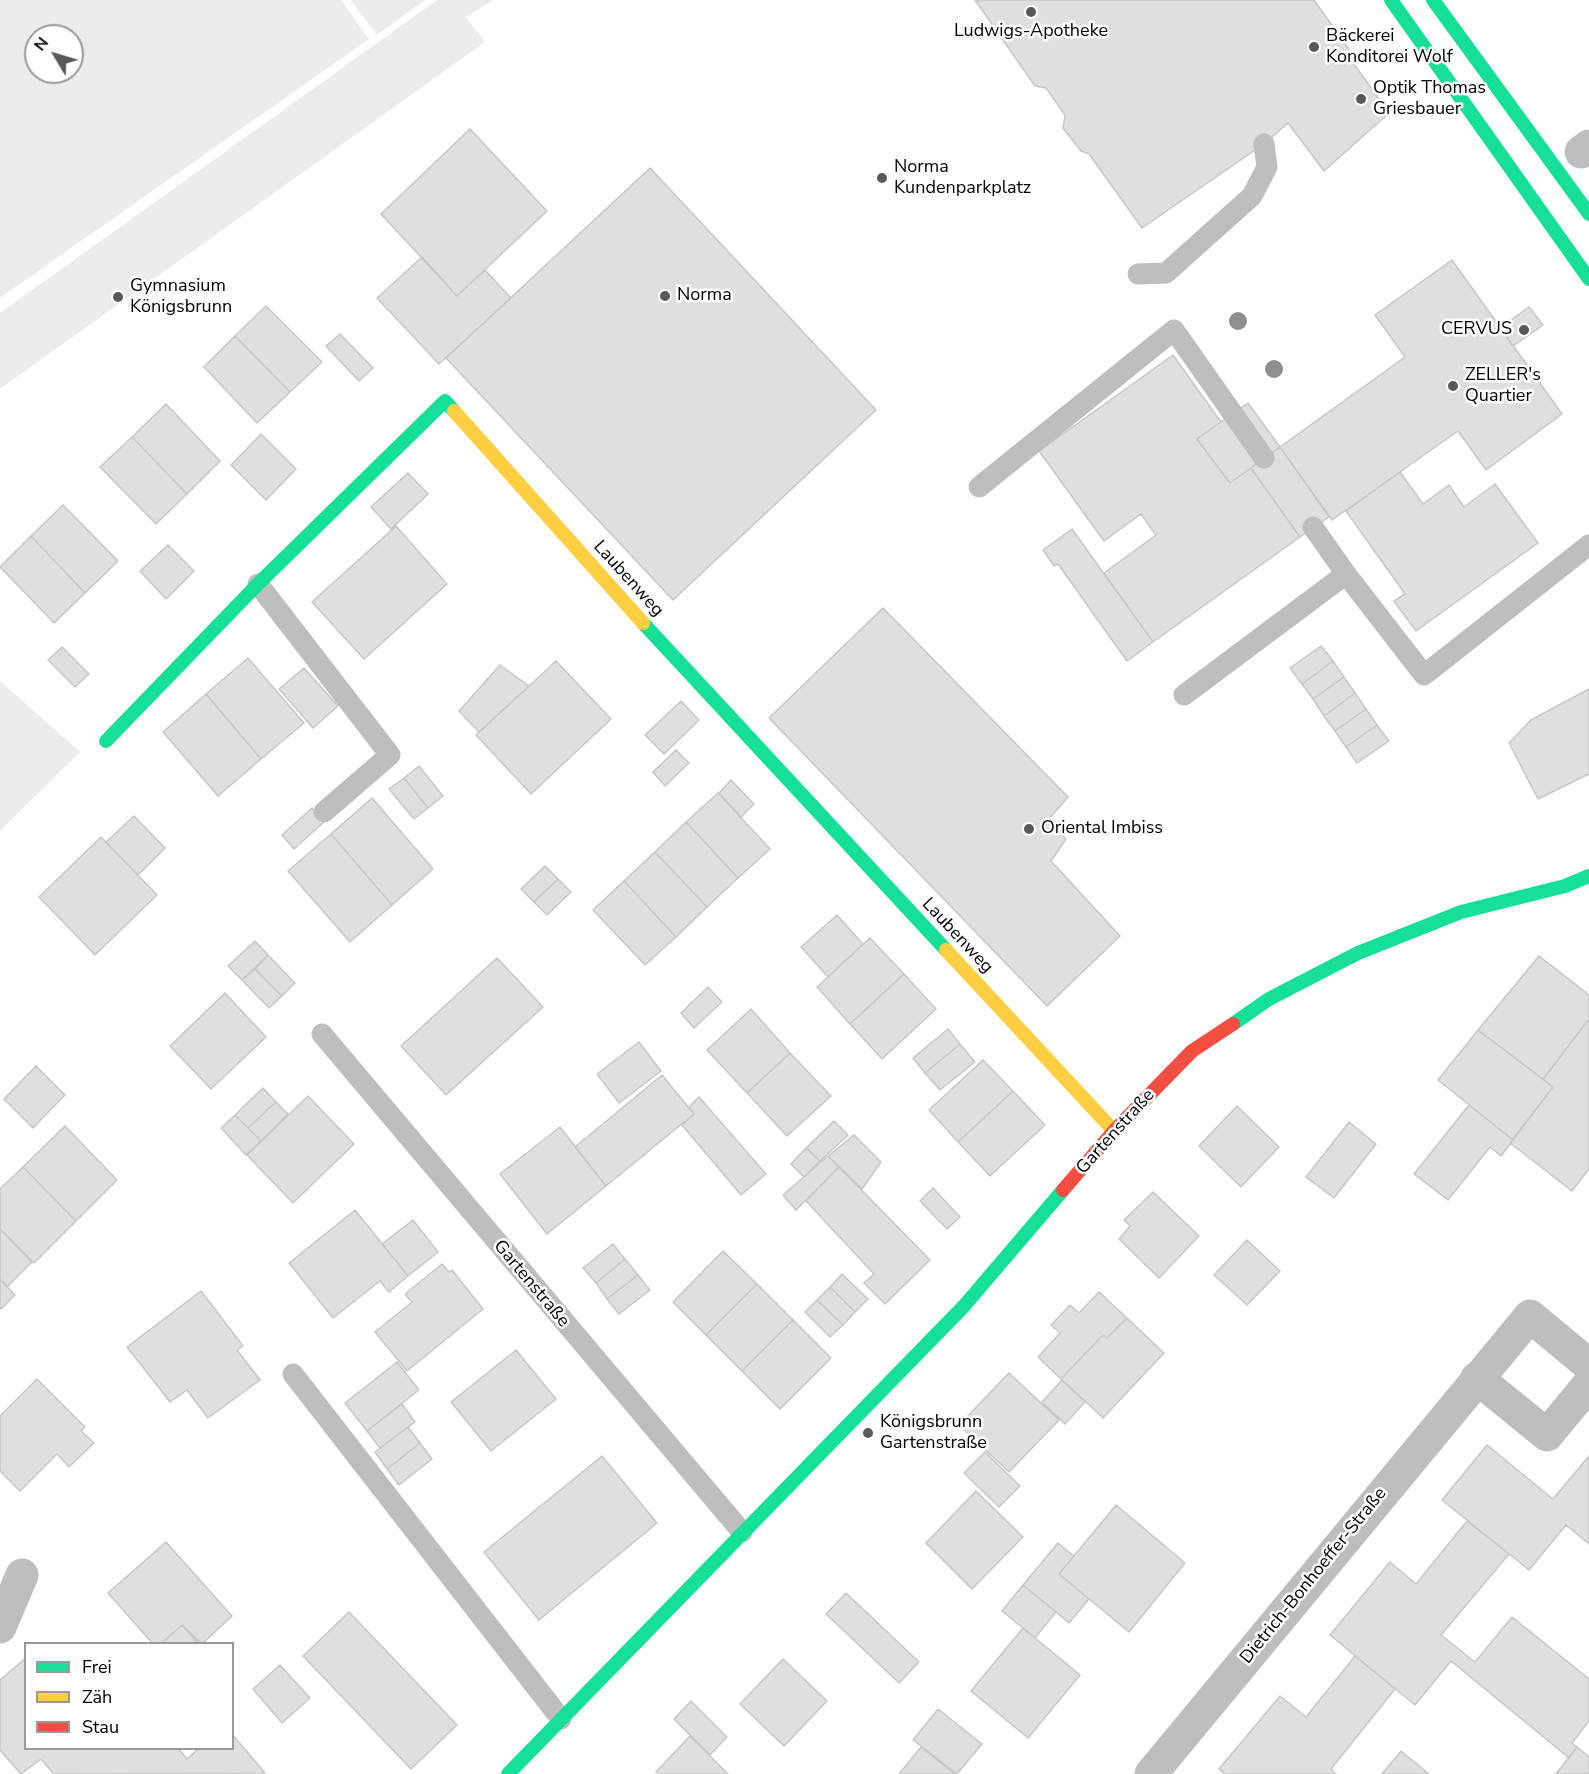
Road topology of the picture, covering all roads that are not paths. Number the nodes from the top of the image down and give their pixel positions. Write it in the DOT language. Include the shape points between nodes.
graph roads {
  1 [pos="1391,0"];
  2 [pos="1433,0"];
  3 [pos="1264,144"];
  4 [pos="1589,214"];
  5 [pos="1138,274"];
  6 [pos="1589,279"];
  7 [pos="1264,458"];
  8 [pos="979,487"];
  9 [pos="1312,528"];
  10 [pos="1589,545"];
  11 [pos="1346,574"];
  12 [pos="258,584"];
  13 [pos="1184,695"];
  14 [pos="106,741"];
  15 [pos="324,812"];
  16 [pos="1589,876"];
  17 [pos="322,1034"];
  18 [pos="1114,1131"];
  19 [pos="1589,1365"];
  20 [pos="293,1374"];
  21 [pos="1477,1378"];
  22 [pos="1589,1384"];
  23 [pos="741,1532"];
  24 [pos="22,1575"];
  25 [pos="0,1627"];
  26 [pos="561,1719"];
  27 [pos="507,1774"];
  28 [pos="1151,1774"];
  1 -- 6 [label="street"];
  2 -- 4 [label="street"];
  3 -- 5 [label="lane" via="1267,167 1252,196 1166,273"];
  7 -- 8 [label="lane" via="1174,330"];
  9 -- 11 [label="lane"];
  10 -- 11 [label="lane" via="1424,675"];
  11 -- 13 [label="lane"];
  12 -- 14 [label="street, Laubenweg"];
  12 -- 15 [label="lane" via="390,754"];
  12 -- 18 [label="street, Laubenweg" via="445,401 679,664"];
  16 -- 18 [label="street, Gartenstraße" via="1461,912 1358,953 1269,999 1192,1051"];
  17 -- 23 [label="lane, Gartenstraße"];
  18 -- 23 [label="street, Gartenstraße" via="964,1306"];
  19 -- 21 [label="street, Dietrich-Bonhoeffer-Straße" via="1530,1316"];
  20 -- 26 [label="lane"];
  21 -- 22 [label="street" via="1547,1435"];
  21 -- 28 [label="street, Dietrich-Bonhoeffer-Straße"];
  23 -- 26 [label="street, Gartenstraße"];
  24 -- 25 [label="street"];
  26 -- 27 [label="street, Gartenstraße"];
}
